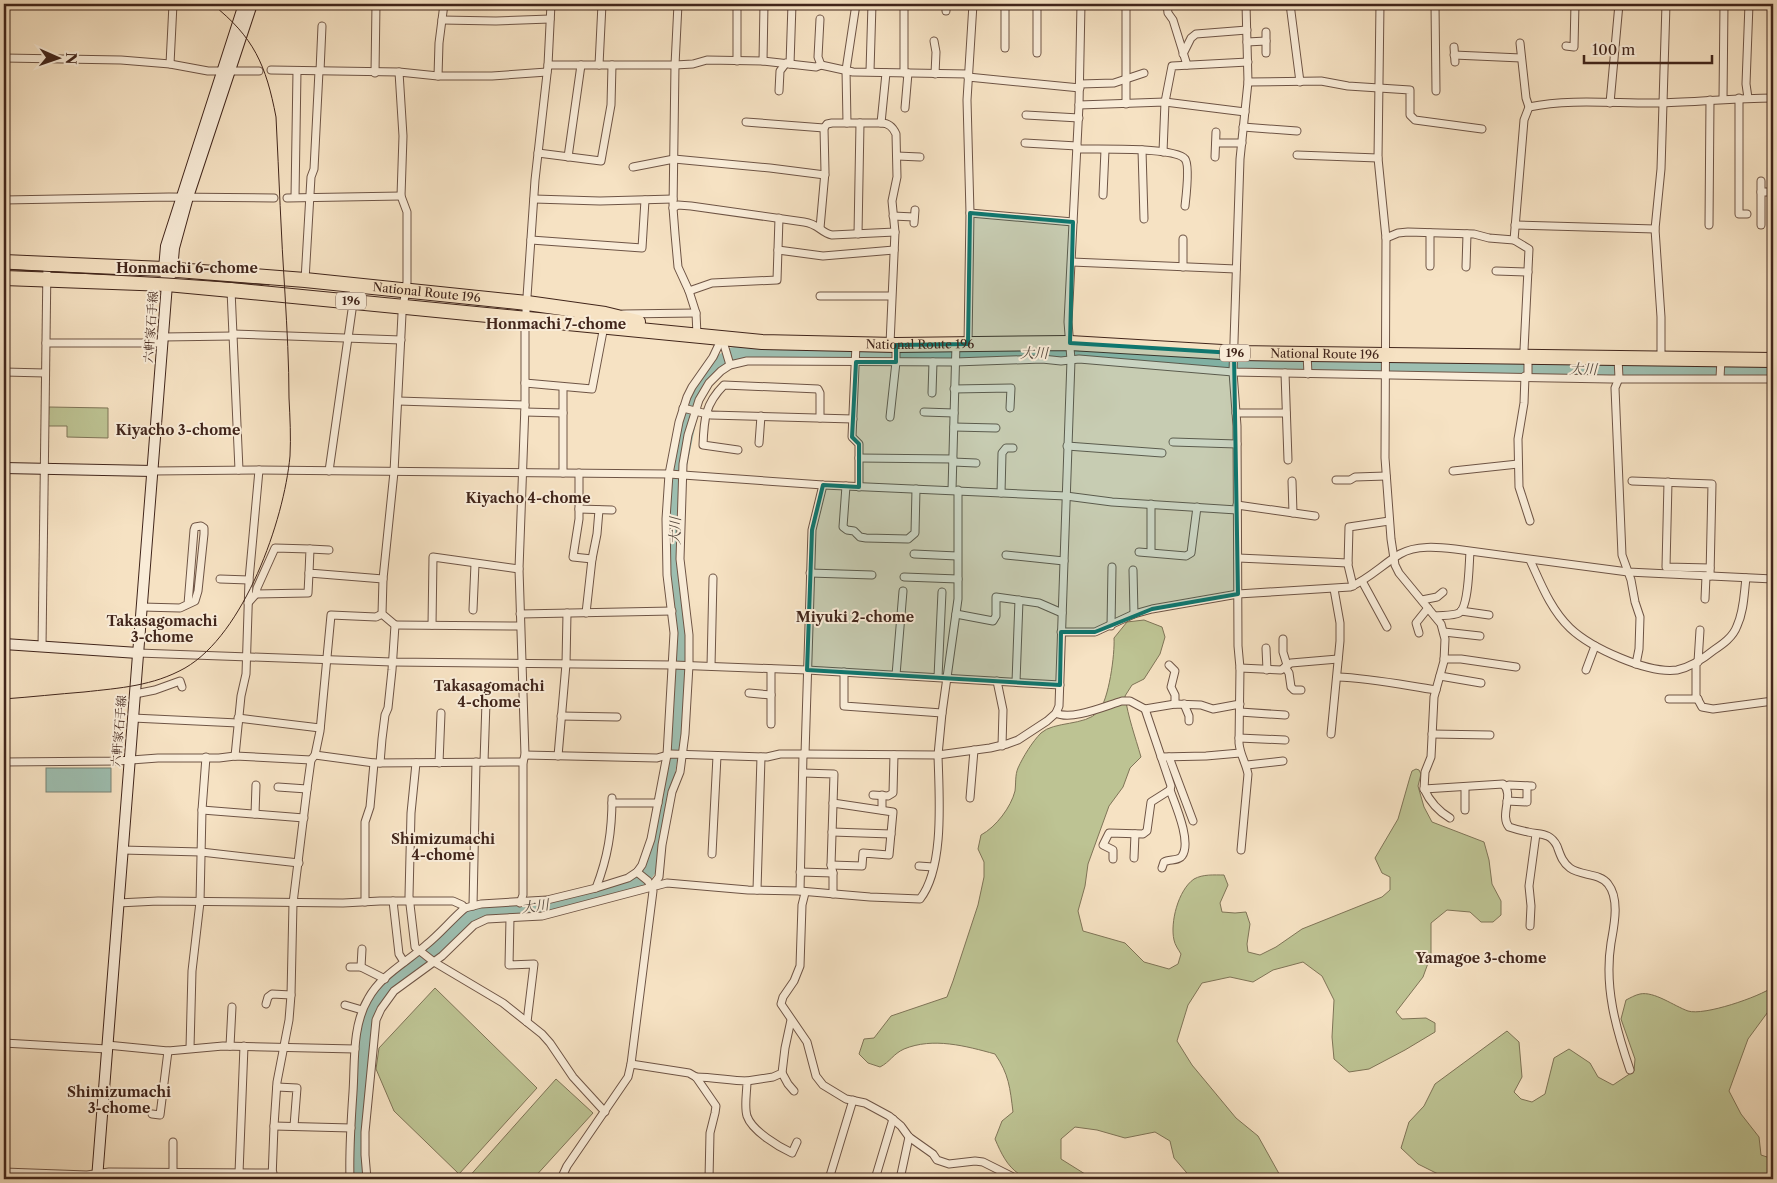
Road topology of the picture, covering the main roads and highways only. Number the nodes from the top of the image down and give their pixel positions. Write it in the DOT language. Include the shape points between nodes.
graph roads {
  1 [pos="244,4"];
  2 [pos="252,4"];
  3 [pos="226,71"];
  4 [pos="4,262"];
  5 [pos="168,269"];
  6 [pos="4,278"];
  7 [pos="167,284"];
  8 [pos="605,320"];
  9 [pos="1773,360"];
  10 [pos="4,468"];
  11 [pos="153,471"];
  12 [pos="4,644"];
  13 [pos="138,652"];
  14 [pos="97,1177"];
  1 -- 3 [label="main road, 六軒家石手線"];
  2 -- 3 [label="main road, 六軒家石手線"];
  3 -- 5 [label="main road, 六軒家石手線" via="166,246"];
  4 -- 5 [label="highway, National Route 196 / 196"];
  5 -- 7 [label="main road, 六軒家石手線"];
  5 -- 8 [label="highway, National Route 196 / 196" via="527,303"];
  6 -- 7 [label="highway, National Route 196 / 196"];
  7 -- 8 [label="highway, National Route 196 / 196" via="526,318"];
  7 -- 11 [label="main road, 六軒家石手線"];
  8 -- 9 [label="highway, National Route 196 / 196" via="722,338 895,352 1070,352 1307,358 1385,366 1528,361 1618,362 1661,358 1721,363"];
  10 -- 11 [label="main road"];
  11 -- 13 [label="main road, 六軒家石手線"];
  12 -- 13 [label="main road"];
  13 -- 14 [label="main road, 六軒家石手線"];
}
